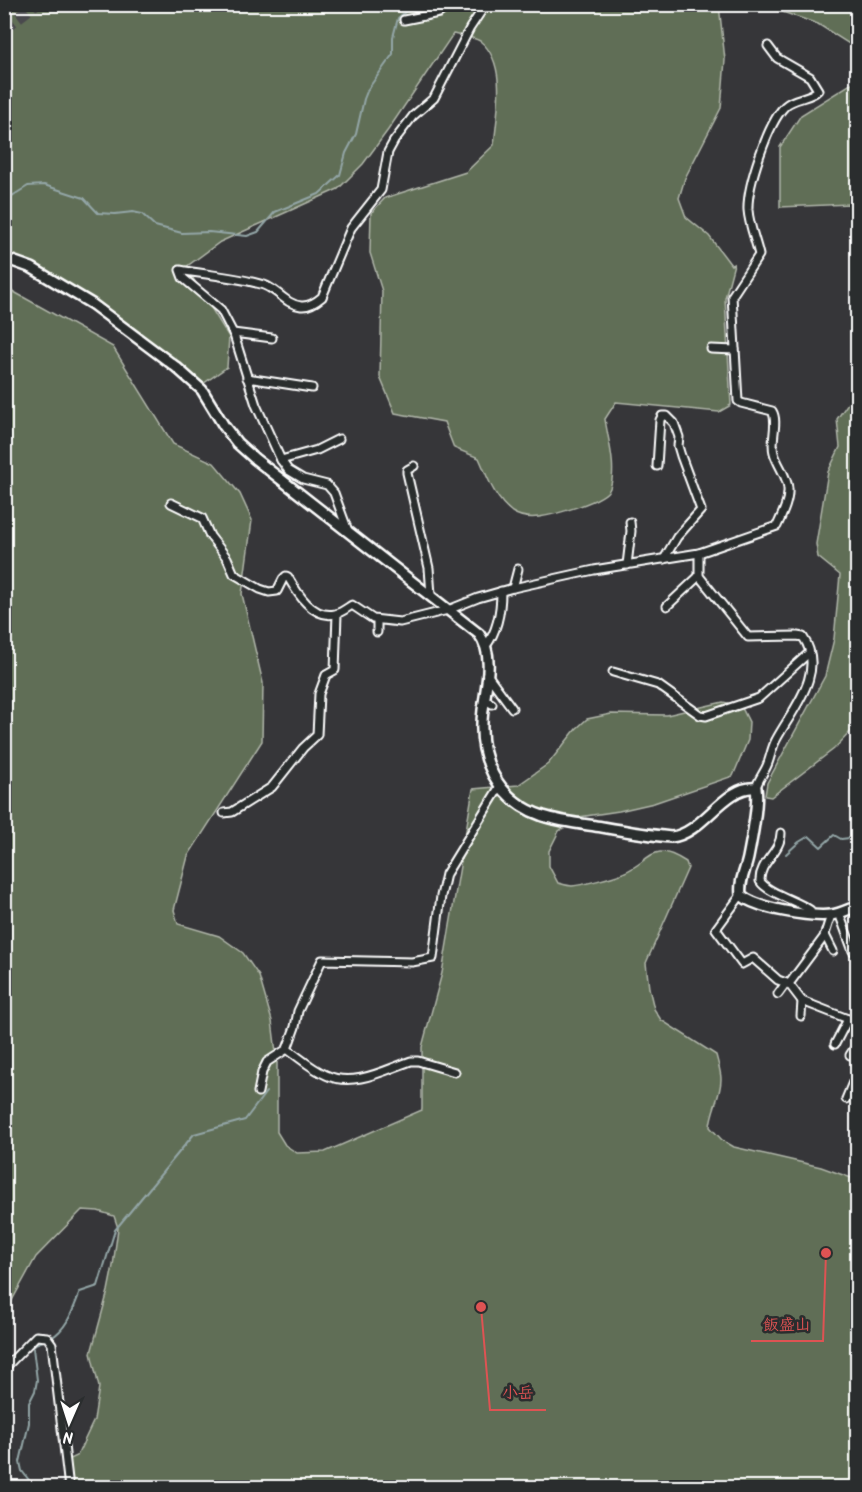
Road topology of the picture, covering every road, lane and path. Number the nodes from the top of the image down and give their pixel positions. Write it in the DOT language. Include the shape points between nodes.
graph roads {
  1 [pos="451,4"];
  2 [pos="486,4"];
  3 [pos="404,20"];
  4 [pos="768,46"];
  5 [pos="4,258"];
  6 [pos="232,333"];
  7 [pos="272,338"];
  8 [pos="711,349"];
  9 [pos="735,350"];
  10 [pos="247,378"];
  11 [pos="312,388"];
  12 [pos="339,439"];
  13 [pos="281,460"];
  14 [pos="414,466"];
  15 [pos="657,466"];
  16 [pos="171,503"];
  17 [pos="630,522"];
  18 [pos="348,531"];
  19 [pos="699,553"];
  20 [pos="664,559"];
  21 [pos="627,565"];
  22 [pos="518,569"];
  23 [pos="699,576"];
  24 [pos="513,588"];
  25 [pos="501,591"];
  26 [pos="430,596"];
  27 [pos="667,606"];
  28 [pos="448,610"];
  29 [pos="337,614"];
  30 [pos="377,620"];
  31 [pos="377,632"];
  32 [pos="486,646"];
  33 [pos="808,652"];
  34 [pos="613,672"];
  35 [pos="487,674"];
  36 [pos="512,708"];
  37 [pos="500,786"];
  38 [pos="756,788"];
  39 [pos="224,813"];
  40 [pos="781,833"];
  41 [pos="741,895"];
  42 [pos="858,906"];
  43 [pos="811,914"];
  44 [pos="835,914"];
  45 [pos="825,935"];
  46 [pos="833,951"];
  47 [pos="853,951"];
  48 [pos="788,983"];
  49 [pos="778,994"];
  50 [pos="802,1001"];
  51 [pos="801,1016"];
  52 [pos="848,1019"];
  53 [pos="858,1020"];
  54 [pos="835,1044"];
  55 [pos="858,1047"];
  56 [pos="287,1049"];
  57 [pos="850,1055"];
  58 [pos="455,1072"];
  59 [pos="858,1080"];
  60 [pos="258,1092"];
  61 [pos="846,1099"];
  62 [pos="4,1369"];
  63 [pos="69,1488"];
  1 -- 3 [label="street" via="439,13"];
  2 -- 6 [label="street" via="434,98 413,116 394,141 381,190 351,228 322,297 300,306 267,286 180,270 183,278 221,310"];
  4 -- 9 [label="street" via="777,58 810,77 818,90 785,106 771,127 752,179 748,214 759,255 732,296"];
  5 -- 18 [label="street" via="32,268 92,304 176,367 202,390 237,443"];
  6 -- 7 [label="street"];
  6 -- 10 [label="street"];
  8 -- 9 [label="street"];
  9 -- 19 [label="street" via="738,401 772,411 774,415 773,453 789,489 788,497 774,528"];
  10 -- 11 [label="street"];
  10 -- 13 [label="street"];
  12 -- 13 [label="street"];
  13 -- 18 [label="street" via="303,479 327,485 334,493"];
  14 -- 26 [label="street" via="407,473 429,568"];
  15 -- 20 [label="street" via="660,420 667,416 674,423 681,456 701,510"];
  16 -- 29 [label="street" via="202,518 234,574 242,580 274,592 288,577 299,596 313,608 322,614"];
  17 -- 21 [label="street"];
  18 -- 26 [label="street"];
  19 -- 20 [label="street"];
  19 -- 23 [label="street"];
  20 -- 21 [label="street"];
  21 -- 24 [label="street"];
  22 -- 24 [label="street"];
  23 -- 27 [label="street"];
  23 -- 33 [label="street" via="748,637 803,637"];
  24 -- 25 [label="street"];
  25 -- 28 [label="street"];
  25 -- 32 [label="street" via="500,616"];
  26 -- 28 [label="street"];
  28 -- 30 [label="street" via="400,622"];
  28 -- 32 [label="street" via="479,634"];
  29 -- 30 [label="street" via="352,605"];
  29 -- 39 [label="street" via="335,670 326,675 319,694 317,735 272,787"];
  30 -- 31 [label="street"];
  32 -- 35 [label="street"];
  33 -- 34 [label="street" via="759,698 706,716 658,685"];
  33 -- 38 [label="street" via="810,677 774,743"];
  35 -- 36 [label="street"];
  35 -- 37 [label="street" via="482,747"];
  37 -- 38 [label="street" via="521,805 547,817 671,837 686,833 735,794"];
  37 -- 56 [label="street" via="446,874 433,958 412,962 322,960 298,1011"];
  38 -- 41 [label="street"];
  40 -- 43 [label="street" via="780,844 762,869 760,881"];
  41 -- 43 [label="street" via="753,903"];
  41 -- 48 [label="street" via="716,929 742,964 753,958 778,980"];
  42 -- 44 [label="street"];
  43 -- 44 [label="street"];
  44 -- 45 [label="street"];
  44 -- 47 [label="street"];
  45 -- 46 [label="street"];
  45 -- 48 [label="street"];
  48 -- 49 [label="street"];
  48 -- 50 [label="street"];
  50 -- 51 [label="street"];
  50 -- 52 [label="street"];
  52 -- 53 [label="street"];
  52 -- 54 [label="street"];
  55 -- 57 [label="street"];
  56 -- 58 [label="street" via="336,1078 372,1075 411,1061"];
  56 -- 60 [label="street" via="267,1062"];
  59 -- 61 [label="street" via="853,1082"];
  62 -- 63 [label="street" via="36,1336 49,1339 54,1347"];
}
